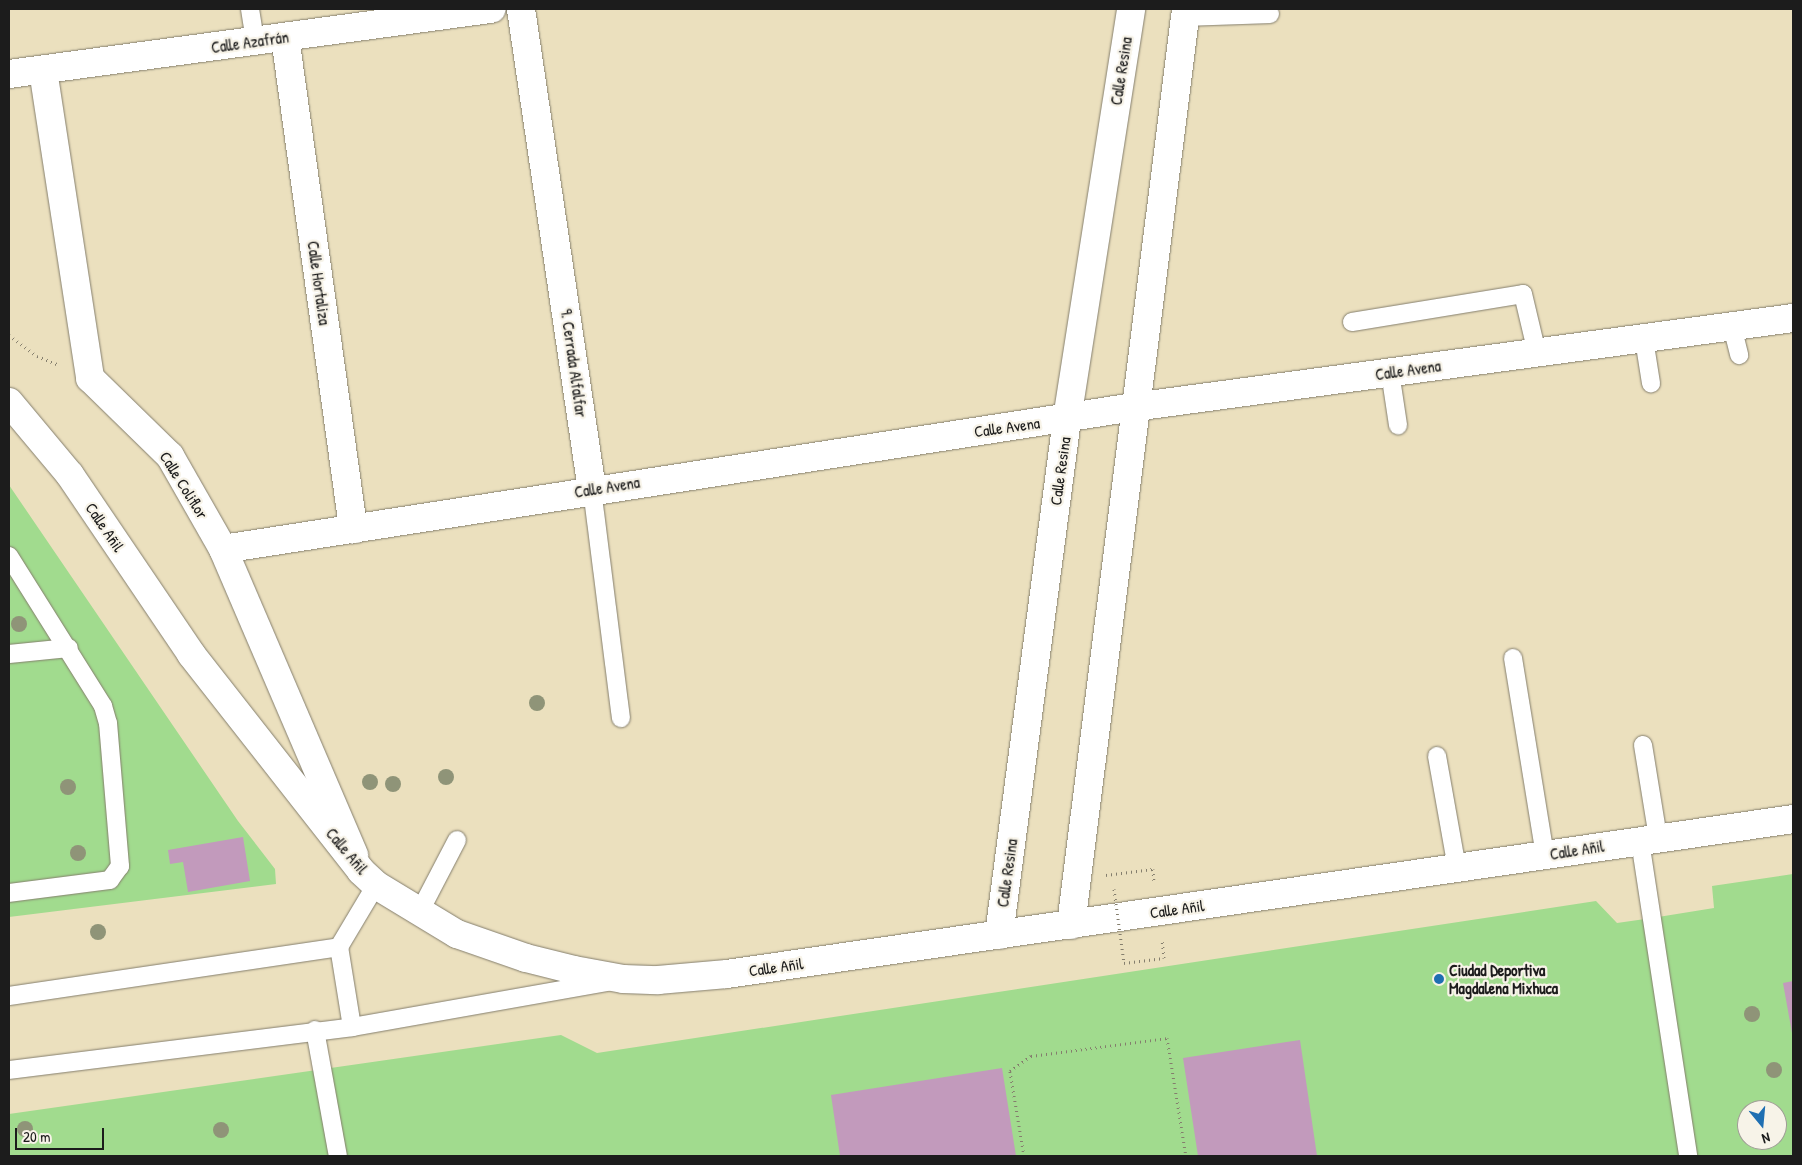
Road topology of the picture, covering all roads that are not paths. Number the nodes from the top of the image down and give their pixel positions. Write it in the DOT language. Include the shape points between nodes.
graph roads {
  1 [pos="250,9"];
  2 [pos="492,9"];
  3 [pos="521,9"];
  4 [pos="1131,9"];
  5 [pos="1186,13"];
  6 [pos="1270,14"];
  7 [pos="285,37"];
  8 [pos="255,41"];
  9 [pos="43,70"];
  10 [pos="9,74"];
  11 [pos="1793,318"];
  12 [pos="1352,322"];
  13 [pos="1732,326"];
  14 [pos="1644,339"];
  15 [pos="1537,353"];
  16 [pos="1739,356"];
  17 [pos="1390,372"];
  18 [pos="1652,383"];
  19 [pos="9,402"];
  20 [pos="1134,407"];
  21 [pos="1067,418"];
  22 [pos="1398,424"];
  23 [pos="592,489"];
  24 [pos="352,529"];
  25 [pos="223,549"];
  26 [pos="9,556"];
  27 [pos="69,648"];
  28 [pos="9,654"];
  29 [pos="1513,658"];
  30 [pos="621,718"];
  31 [pos="1643,745"];
  32 [pos="1438,756"];
  33 [pos="1793,818"];
  34 [pos="1649,839"];
  35 [pos="457,840"];
  36 [pos="1545,855"];
  37 [pos="1457,868"];
  38 [pos="369,878"];
  39 [pos="9,893"];
  40 [pos="420,911"];
  41 [pos="1071,925"];
  42 [pos="999,935"];
  43 [pos="339,947"];
  44 [pos="623,979"];
  45 [pos="9,996"];
  46 [pos="352,1027"];
  47 [pos="315,1030"];
  48 [pos="9,1070"];
  49 [pos="338,1156"];
  50 [pos="1688,1156"];
  1 -- 8 [label="lane"];
  2 -- 7 [label="street, Calle Azafrán"];
  3 -- 23 [label="street, 9. Cerrada Alfalfar"];
  4 -- 21 [label="street, Calle Resina"];
  5 -- 6 [label="lane"];
  5 -- 20 [label="street"];
  7 -- 8 [label="street, Calle Azafrán"];
  7 -- 24 [label="street, Calle Hortaliza"];
  8 -- 9 [label="street, Calle Azafrán"];
  9 -- 10 [label="street, Calle Azafrán"];
  9 -- 25 [label="street, Calle Coliflor" via="90,378 170,456"];
  11 -- 13 [label="street, Calle Avena"];
  12 -- 15 [label="lane" via="1523,294"];
  13 -- 14 [label="street, Calle Avena"];
  13 -- 16 [label="lane"];
  14 -- 15 [label="street, Calle Avena"];
  14 -- 18 [label="lane"];
  15 -- 17 [label="street, Calle Avena"];
  17 -- 20 [label="street, Calle Avena"];
  17 -- 22 [label="lane"];
  19 -- 38 [label="street, Calle Añil" via="70,475 191,654"];
  20 -- 21 [label="street, Calle Avena"];
  20 -- 41 [label="street"];
  21 -- 23 [label="street, Calle Avena"];
  21 -- 42 [label="street, Calle Resina"];
  23 -- 24 [label="street, Calle Avena"];
  23 -- 30 [label="lane, 9. Cerrada Alfalfar"];
  24 -- 25 [label="street, Calle Avena"];
  25 -- 38 [label="street, Calle Coliflor"];
  26 -- 27 [label="lane"];
  27 -- 28 [label="lane"];
  27 -- 39 [label="lane" via="103,706 108,723 120,866 110,880"];
  29 -- 36 [label="lane"];
  31 -- 34 [label="lane"];
  32 -- 37 [label="lane"];
  33 -- 34 [label="street, Calle Añil"];
  34 -- 36 [label="street, Calle Añil"];
  34 -- 50 [label="lane"];
  35 -- 40 [label="lane"];
  36 -- 37 [label="street, Calle Añil"];
  37 -- 41 [label="street, Calle Añil"];
  38 -- 40 [label="street, Calle Añil"];
  38 -- 43 [label="lane"];
  40 -- 44 [label="street, Calle Añil" via="457,934 526,958"];
  41 -- 42 [label="street, Calle Añil"];
  42 -- 44 [label="street, Calle Añil" via="727,974 658,980"];
  43 -- 45 [label="lane"];
  43 -- 46 [label="lane"];
  44 -- 46 [label="lane"];
  46 -- 47 [label="lane"];
  47 -- 48 [label="lane"];
  47 -- 49 [label="lane"];
}
